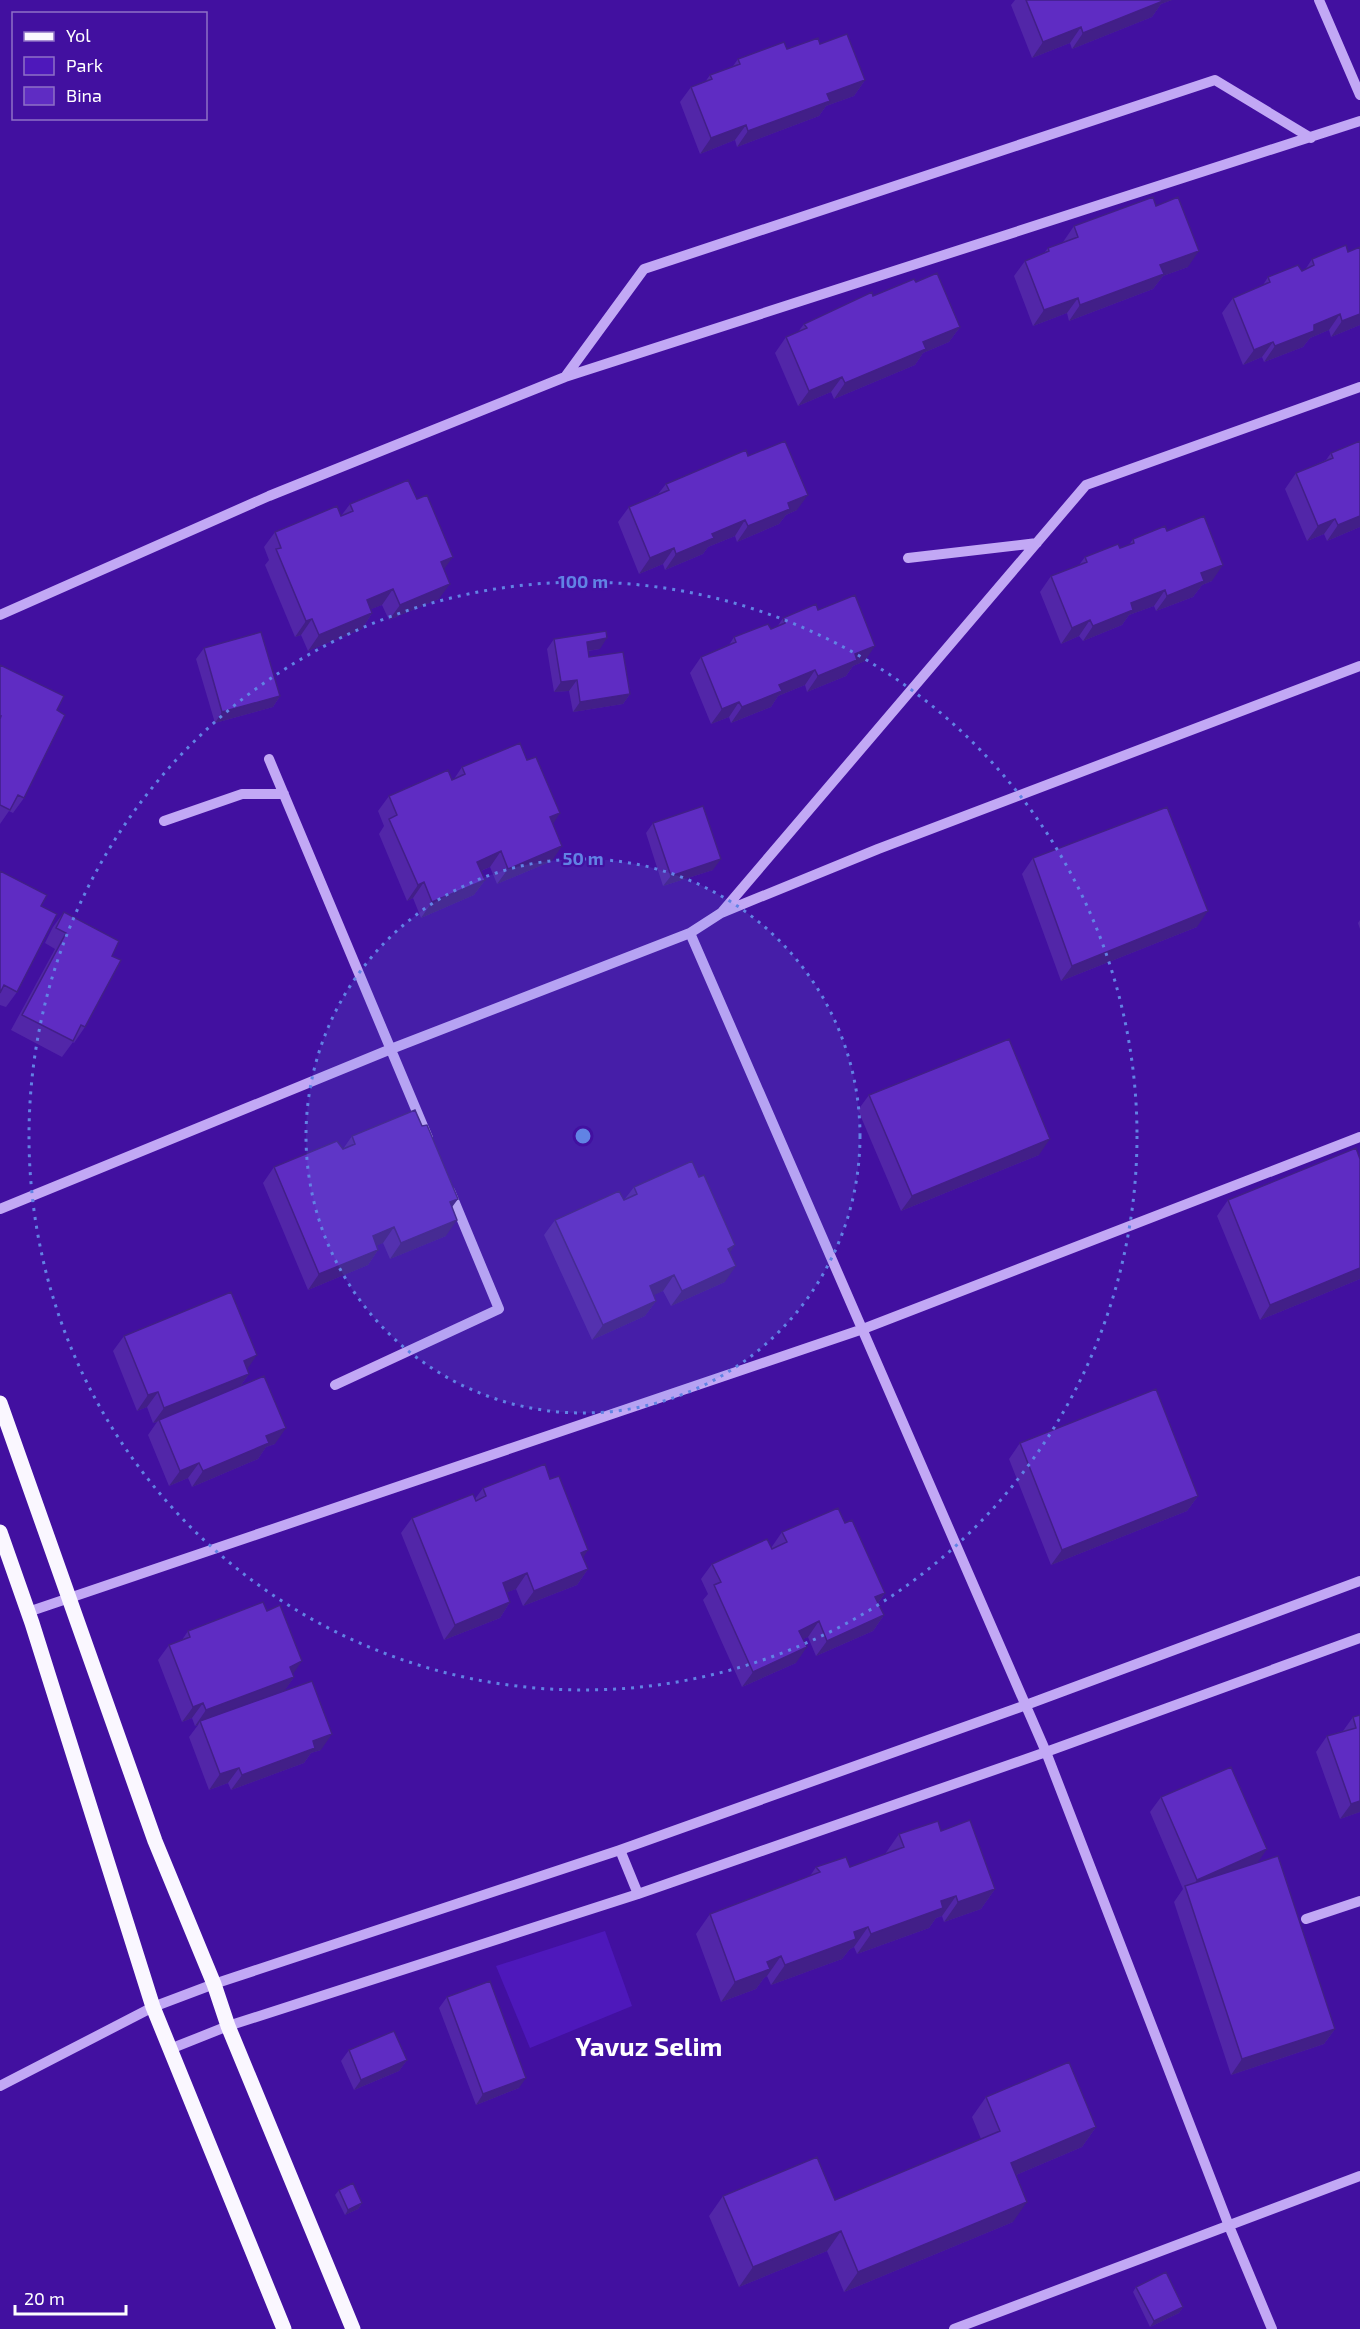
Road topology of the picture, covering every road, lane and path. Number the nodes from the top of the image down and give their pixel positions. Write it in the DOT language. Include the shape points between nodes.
graph roads {
  1 [pos="1319,0"];
  2 [pos="1360,95"];
  3 [pos="1360,121"];
  4 [pos="1311,138"];
  5 [pos="565,377"];
  6 [pos="1360,387"];
  7 [pos="1037,543"];
  8 [pos="909,558"];
  9 [pos="0,615"];
  10 [pos="1360,666"];
  11 [pos="269,759"];
  12 [pos="284,794"];
  13 [pos="164,821"];
  14 [pos="721,913"];
  15 [pos="690,933"];
  16 [pos="391,1048"];
  17 [pos="1360,1137"];
  18 [pos="432,1146"];
  19 [pos="445,1179"];
  20 [pos="0,1209"];
  21 [pos="863,1329"];
  22 [pos="335,1385"];
  23 [pos="0,1403"];
  24 [pos="0,1532"];
  25 [pos="1360,1581"];
  26 [pos="70,1596"];
  27 [pos="28,1612"];
  28 [pos="1360,1638"];
  29 [pos="1026,1705"];
  30 [pos="1046,1752"];
  31 [pos="620,1850"];
  32 [pos="638,1894"];
  33 [pos="1360,1901"];
  34 [pos="1306,1919"];
  35 [pos="214,1984"];
  36 [pos="153,2007"];
  37 [pos="228,2026"];
  38 [pos="170,2049"];
  39 [pos="0,2086"];
  40 [pos="1360,2176"];
  41 [pos="1229,2226"];
  42 [pos="284,2329"];
  43 [pos="354,2329"];
  44 [pos="954,2329"];
  45 [pos="1272,2329"];
  1 -- 2 [label="street"];
  3 -- 4 [label="street"];
  4 -- 5 [label="street"];
  4 -- 5 [label="street" via="1215,80 644,269"];
  5 -- 9 [label="street" via="269,496"];
  6 -- 7 [label="street" via="1086,485"];
  7 -- 8 [label="street"];
  7 -- 14 [label="street"];
  10 -- 14 [label="street" via="878,849"];
  11 -- 12 [label="street"];
  12 -- 13 [label="street" via="242,794"];
  12 -- 16 [label="street"];
  14 -- 15 [label="street"];
  15 -- 16 [label="street"];
  15 -- 21 [label="street"];
  16 -- 18 [label="street"];
  16 -- 20 [label="street"];
  17 -- 21 [label="street"];
  19 -- 22 [label="street" via="499,1309"];
  21 -- 26 [label="street"];
  21 -- 29 [label="street"];
  23 -- 26 [label="main road"];
  24 -- 27 [label="main road"];
  25 -- 29 [label="street"];
  26 -- 27 [label="street"];
  26 -- 35 [label="main road" via="155,1841"];
  27 -- 36 [label="main road"];
  28 -- 30 [label="street"];
  29 -- 30 [label="street"];
  29 -- 31 [label="street"];
  30 -- 32 [label="street"];
  30 -- 41 [label="street"];
  31 -- 32 [label="street"];
  31 -- 35 [label="street"];
  32 -- 37 [label="street"];
  33 -- 34 [label="street"];
  35 -- 36 [label="street"];
  35 -- 37 [label="main road"];
  36 -- 38 [label="main road"];
  36 -- 39 [label="street"];
  37 -- 38 [label="street"];
  37 -- 43 [label="main road"];
  38 -- 42 [label="main road"];
  40 -- 41 [label="street"];
  41 -- 44 [label="street"];
  41 -- 45 [label="street"];
}
